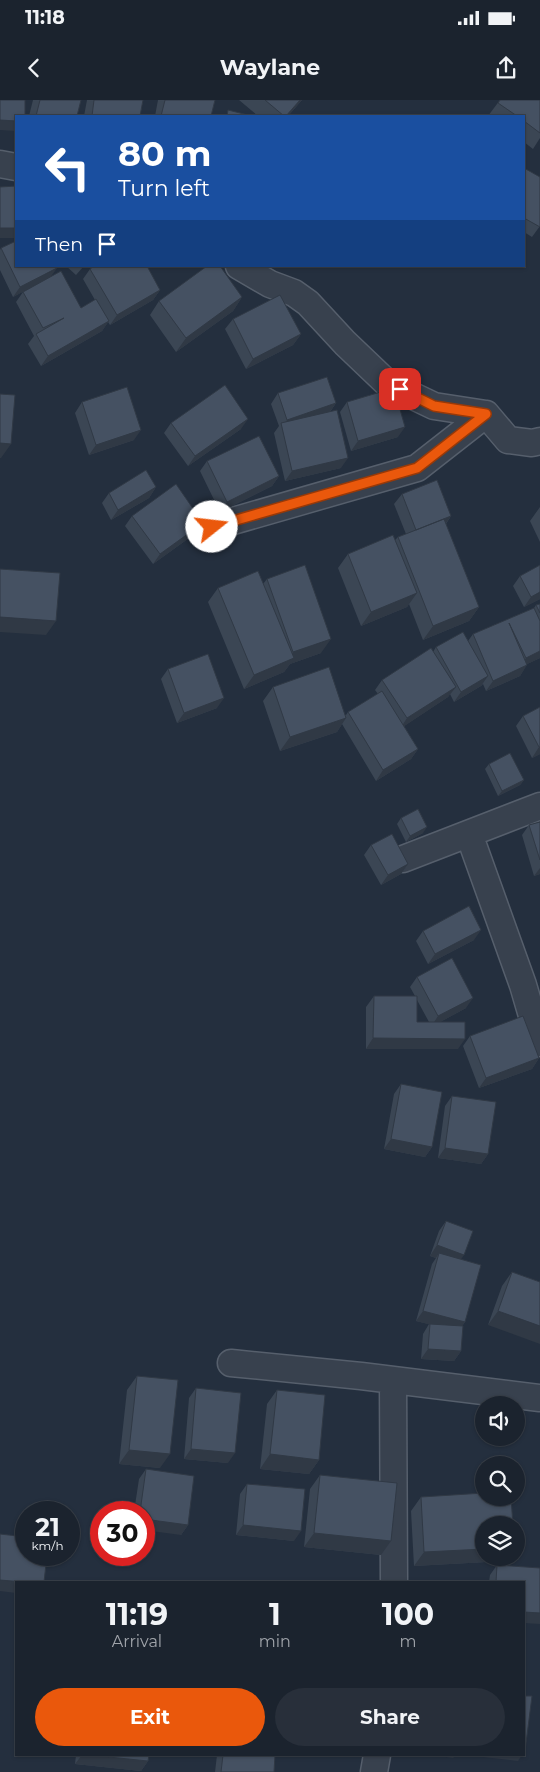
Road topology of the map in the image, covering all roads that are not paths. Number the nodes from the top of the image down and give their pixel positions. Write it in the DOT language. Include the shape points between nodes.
graph roads {
  1 [pos="0,164"];
  2 [pos="15,167"];
  3 [pos="241,267"];
  4 [pos="486,414"];
  5 [pos="540,441"];
  6 [pos="212,527"];
  7 [pos="540,806"];
  8 [pos="469,834"];
  9 [pos="403,859"];
  10 [pos="540,1043"];
  11 [pos="231,1363"];
  12 [pos="393,1380"];
  13 [pos="540,1398"];
  14 [pos="394,1581"];
  15 [pos="376,1756"];
  16 [pos="374,1772"];
  1 -- 2 [label="street"];
  3 -- 4 [label="street" via="308,303 388,384 434,406"];
  4 -- 5 [label="street" via="508,440"];
  4 -- 6 [label="street" via="417,468"];
  7 -- 8 [label="street"];
  8 -- 9 [label="street"];
  8 -- 10 [label="street" via="523,985"];
  11 -- 12 [label="street"];
  12 -- 13 [label="street"];
  12 -- 14 [label="street"];
  15 -- 16 [label="street"];
}
